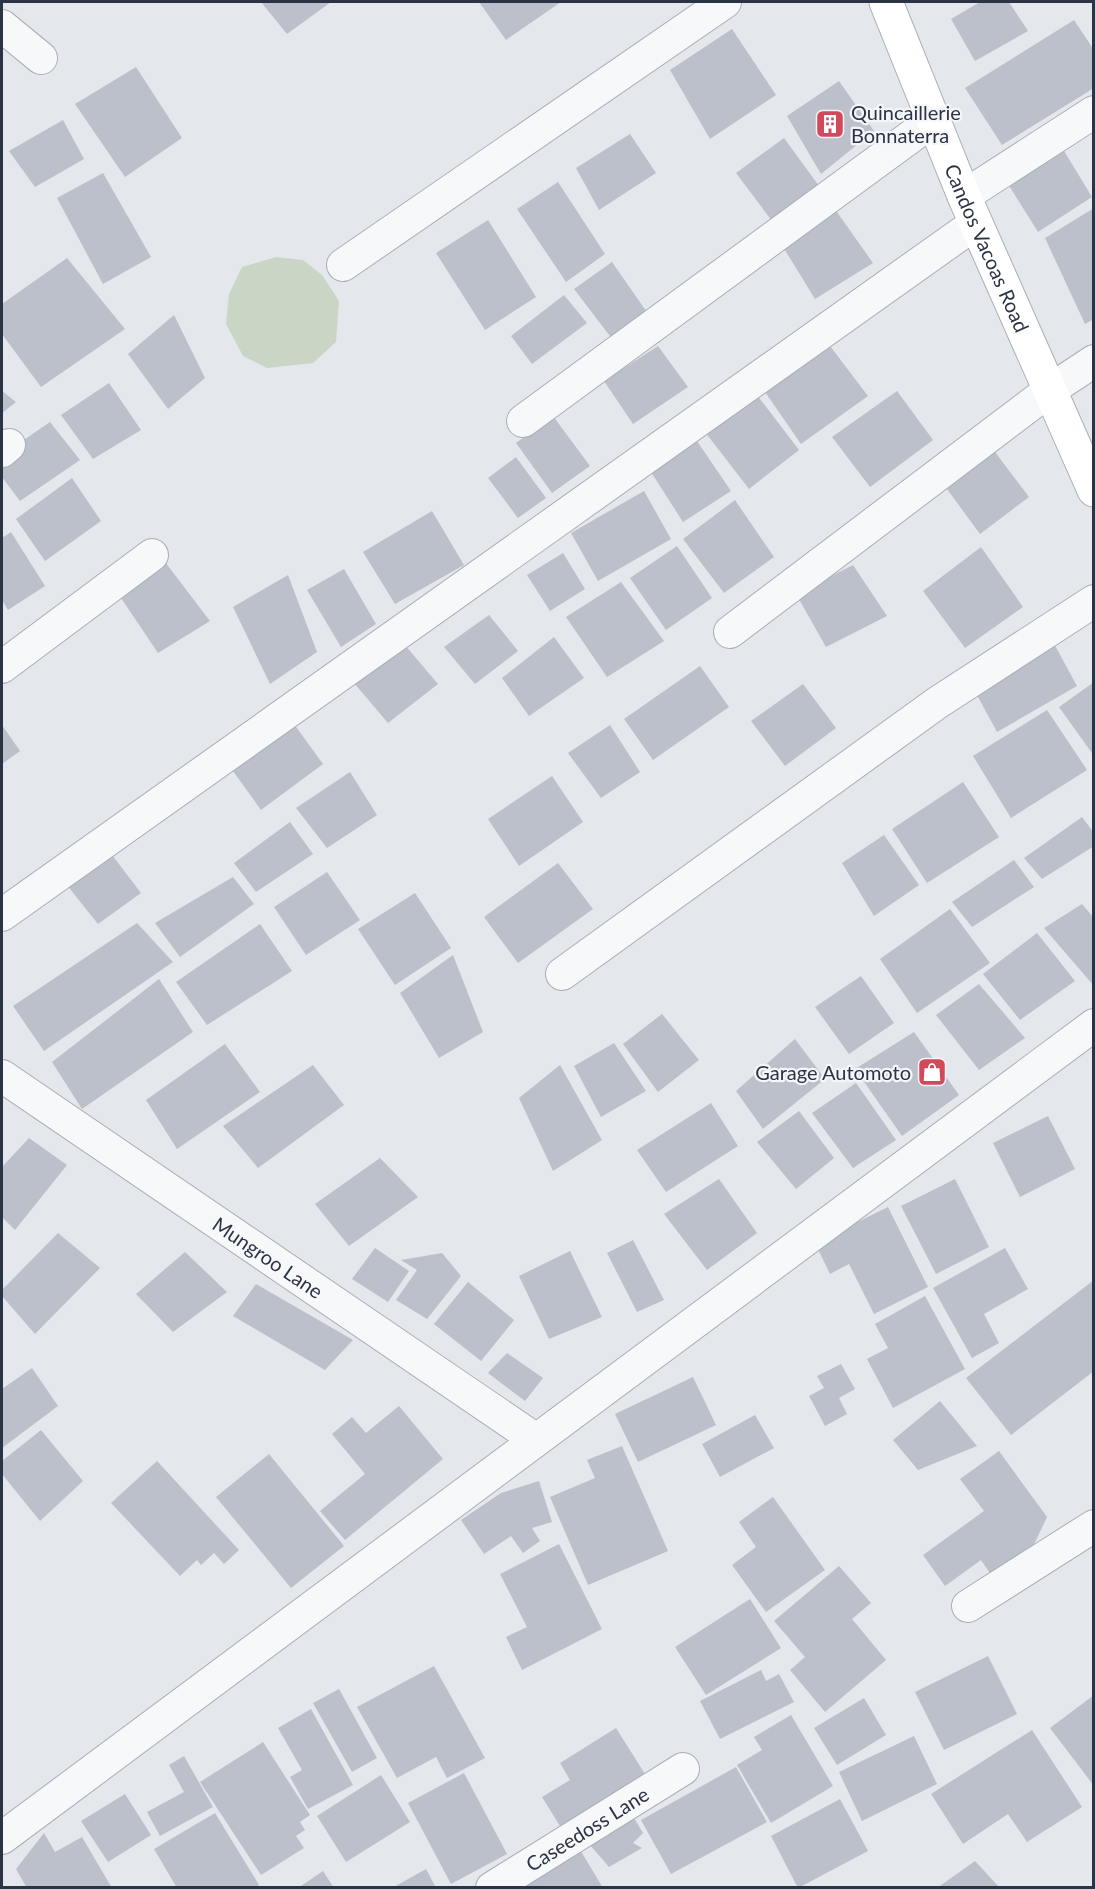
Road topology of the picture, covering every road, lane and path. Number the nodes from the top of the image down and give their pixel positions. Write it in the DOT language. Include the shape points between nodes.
graph roads {
  1 [pos="725,2"];
  2 [pos="886,2"];
  3 [pos="2,26"];
  4 [pos="41,58"];
  5 [pos="1094,112"];
  6 [pos="935,119"];
  7 [pos="970,209"];
  8 [pos="343,265"];
  9 [pos="1094,361"];
  10 [pos="1050,390"];
  11 [pos="524,421"];
  12 [pos="1094,490"];
  13 [pos="153,555"];
  14 [pos="1094,601"];
  15 [pos="730,632"];
  16 [pos="2,667"];
  17 [pos="2,915"];
  18 [pos="562,974"];
  19 [pos="1094,1025"];
  20 [pos="2,1076"];
  21 [pos="535,1439"];
  22 [pos="1094,1526"];
  23 [pos="968,1606"];
  24 [pos="683,1769"];
  25 [pos="2,1838"];
  26 [pos="492,1887"];
  1 -- 8 [label="street"];
  2 -- 6 [label="main road, Candos Vacoas Road"];
  3 -- 4 [label="street"];
  5 -- 7 [label="street"];
  6 -- 7 [label="main road, Candos Vacoas Road"];
  6 -- 11 [label="street"];
  7 -- 10 [label="main road, Candos Vacoas Road"];
  7 -- 17 [label="street"];
  9 -- 10 [label="street"];
  10 -- 12 [label="main road, Candos Vacoas Road"];
  10 -- 15 [label="street"];
  13 -- 16 [label="street"];
  14 -- 18 [label="street" via="937,703"];
  19 -- 21 [label="street"];
  20 -- 21 [label="street, Mungroo Lane"];
  21 -- 25 [label="street"];
  22 -- 23 [label="street"];
  24 -- 26 [label="street, Caseedoss Lane"];
}
